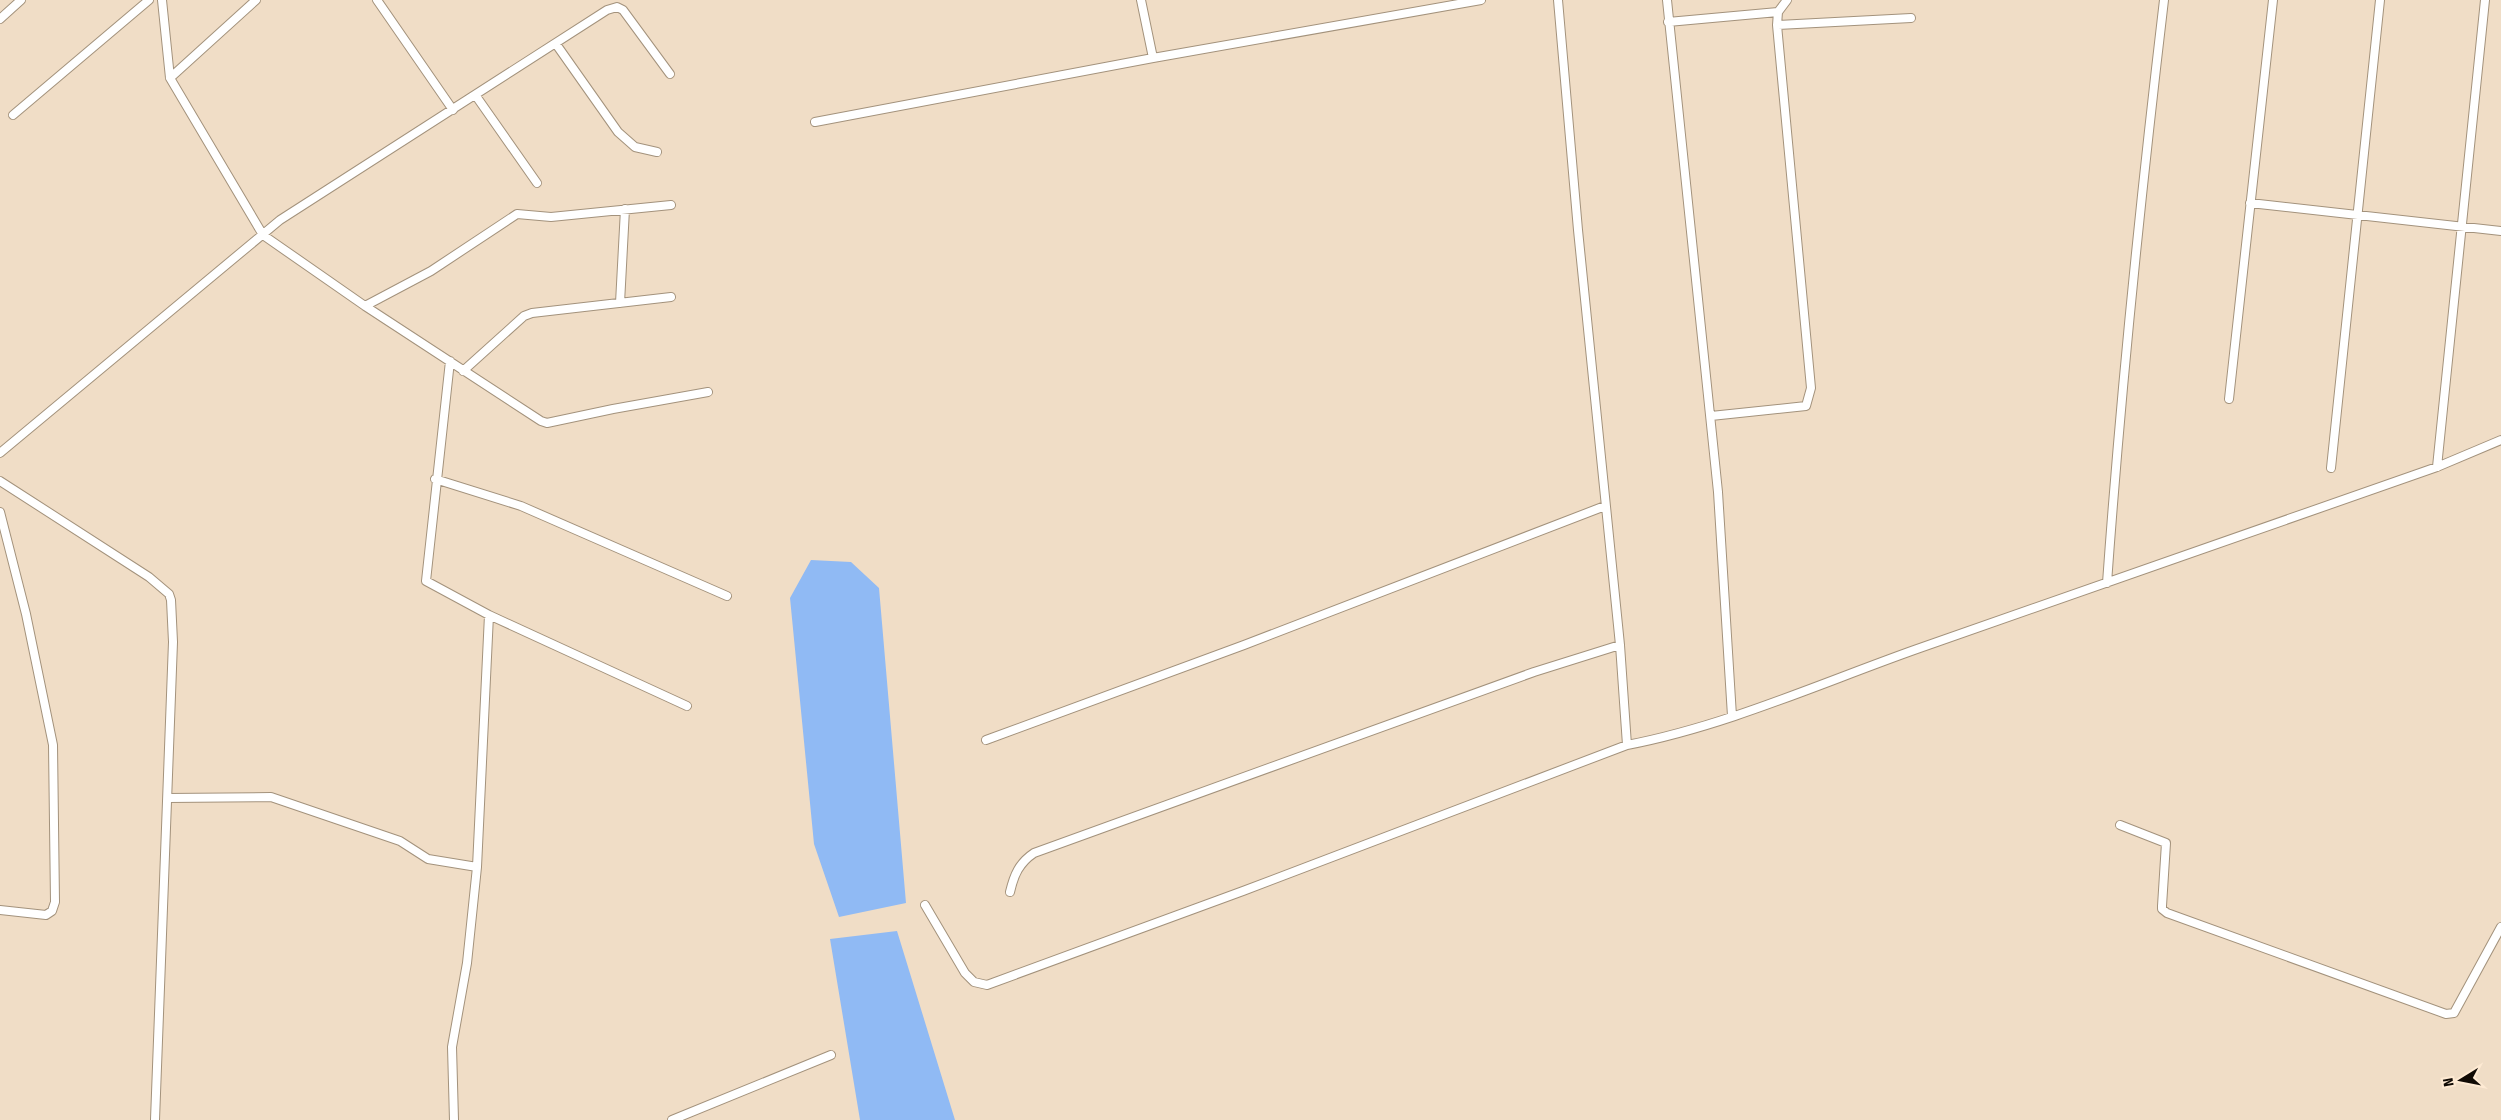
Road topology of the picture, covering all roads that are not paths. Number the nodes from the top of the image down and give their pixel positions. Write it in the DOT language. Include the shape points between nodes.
graph roads {
  1 [pos="21,0"];
  2 [pos="149,0"];
  3 [pos="162,0"];
  4 [pos="256,0"];
  5 [pos="377,0"];
  6 [pos="1141,0"];
  7 [pos="1481,0"];
  8 [pos="1558,0"];
  9 [pos="1666,0"];
  10 [pos="1787,0"];
  11 [pos="2164,0"];
  12 [pos="2273,0"];
  13 [pos="2380,0"];
  14 [pos="2485,0"];
  15 [pos="1778,12"];
  16 [pos="1910,18"];
  17 [pos="0,19"];
  18 [pos="1668,22"];
  19 [pos="1777,25"];
  20 [pos="556,44"];
  21 [pos="1153,58"];
  22 [pos="670,74"];
  23 [pos="170,78"];
  24 [pos="476,96"];
  25 [pos="453,110"];
  26 [pos="13,115"];
  27 [pos="815,122"];
  28 [pos="657,152"];
  29 [pos="537,183"];
  30 [pos="2250,203"];
  31 [pos="671,205"];
  32 [pos="625,209"];
  33 [pos="2356,216"];
  34 [pos="2460,228"];
  35 [pos="2501,232"];
  36 [pos="263,234"];
  37 [pos="672,297"];
  38 [pos="620,303"];
  39 [pos="365,306"];
  40 [pos="450,361"];
  41 [pos="463,370"];
  42 [pos="708,392"];
  43 [pos="2229,399"];
  44 [pos="1711,416"];
  45 [pos="2501,440"];
  46 [pos="0,453"];
  47 [pos="2437,467"];
  48 [pos="2331,468"];
  49 [pos="435,479"];
  50 [pos="0,481"];
  51 [pos="1605,506"];
  52 [pos="0,512"];
  53 [pos="2107,583"];
  54 [pos="727,596"];
  55 [pos="489,615"];
  56 [pos="1620,645"];
  57 [pos="687,706"];
  58 [pos="1732,716"];
  59 [pos="986,740"];
  60 [pos="1627,745"];
  61 [pos="168,798"];
  62 [pos="2120,824"];
  63 [pos="477,867"];
  64 [pos="1010,892"];
  65 [pos="925,905"];
  66 [pos="0,910"];
  67 [pos="2501,927"];
  68 [pos="831,1055"];
  69 [pos="156,1120"];
  70 [pos="454,1120"];
  71 [pos="672,1120"];
  1 -- 17 [label="street"];
  2 -- 26 [label="street"];
  3 -- 23 [label="street"];
  4 -- 23 [label="street"];
  5 -- 25 [label="street"];
  6 -- 21 [label="street"];
  7 -- 21 [label="street"];
  8 -- 51 [label="street"];
  9 -- 18 [label="street"];
  10 -- 15 [label="street"];
  11 -- 53 [label="street" via="2119,415"];
  12 -- 30 [label="street"];
  13 -- 33 [label="street"];
  14 -- 34 [label="street"];
  15 -- 18 [label="street"];
  15 -- 19 [label="street"];
  16 -- 19 [label="street"];
  18 -- 44 [label="street"];
  19 -- 44 [label="street" via="1811,388 1806,406"];
  20 -- 22 [label="street" via="607,10 617,7 623,10"];
  20 -- 24 [label="street"];
  20 -- 28 [label="street" via="618,132 635,147"];
  21 -- 27 [label="street"];
  23 -- 36 [label="street"];
  24 -- 25 [label="street"];
  24 -- 29 [label="street"];
  25 -- 36 [label="street"];
  30 -- 33 [label="street"];
  30 -- 43 [label="street"];
  31 -- 32 [label="street"];
  32 -- 38 [label="street"];
  32 -- 39 [label="street" via="550,217 518,214 431,271"];
  33 -- 34 [label="street"];
  33 -- 48 [label="street"];
  34 -- 35 [label="street"];
  34 -- 47 [label="street"];
  36 -- 39 [label="street"];
  36 -- 46 [label="street"];
  37 -- 38 [label="street"];
  38 -- 41 [label="street" via="532,312"];
  39 -- 40 [label="street"];
  40 -- 41 [label="street"];
  40 -- 49 [label="street"];
  41 -- 42 [label="street" via="547,423"];
  44 -- 58 [label="street"];
  45 -- 47 [label="street"];
  47 -- 53 [label="street"];
  49 -- 54 [label="street" via="521,506"];
  49 -- 55 [label="street" via="426,581"];
  50 -- 61 [label="street" via="149,577 170,596 173,642"];
  51 -- 56 [label="street"];
  51 -- 59 [label="street"];
  52 -- 66 [label="street" via="26,614 53,745 56,902 52,912 46,915"];
  53 -- 58 [label="street"];
  55 -- 57 [label="street"];
  55 -- 63 [label="street"];
  56 -- 60 [label="street"];
  56 -- 64 [label="street" via="1524,675 1034,853 1019,866"];
  58 -- 60 [label="street" via="1660,739"];
  60 -- 65 [label="street" via="988,985 974,982 965,973"];
  61 -- 63 [label="street" via="271,797 400,841 428,859"];
  61 -- 69 [label="street"];
  62 -- 67 [label="street" via="2166,843 2162,910 2167,913 2446,1014 2454,1013"];
  63 -- 70 [label="street" via="452,1048"];
  68 -- 71 [label="street"];
}
